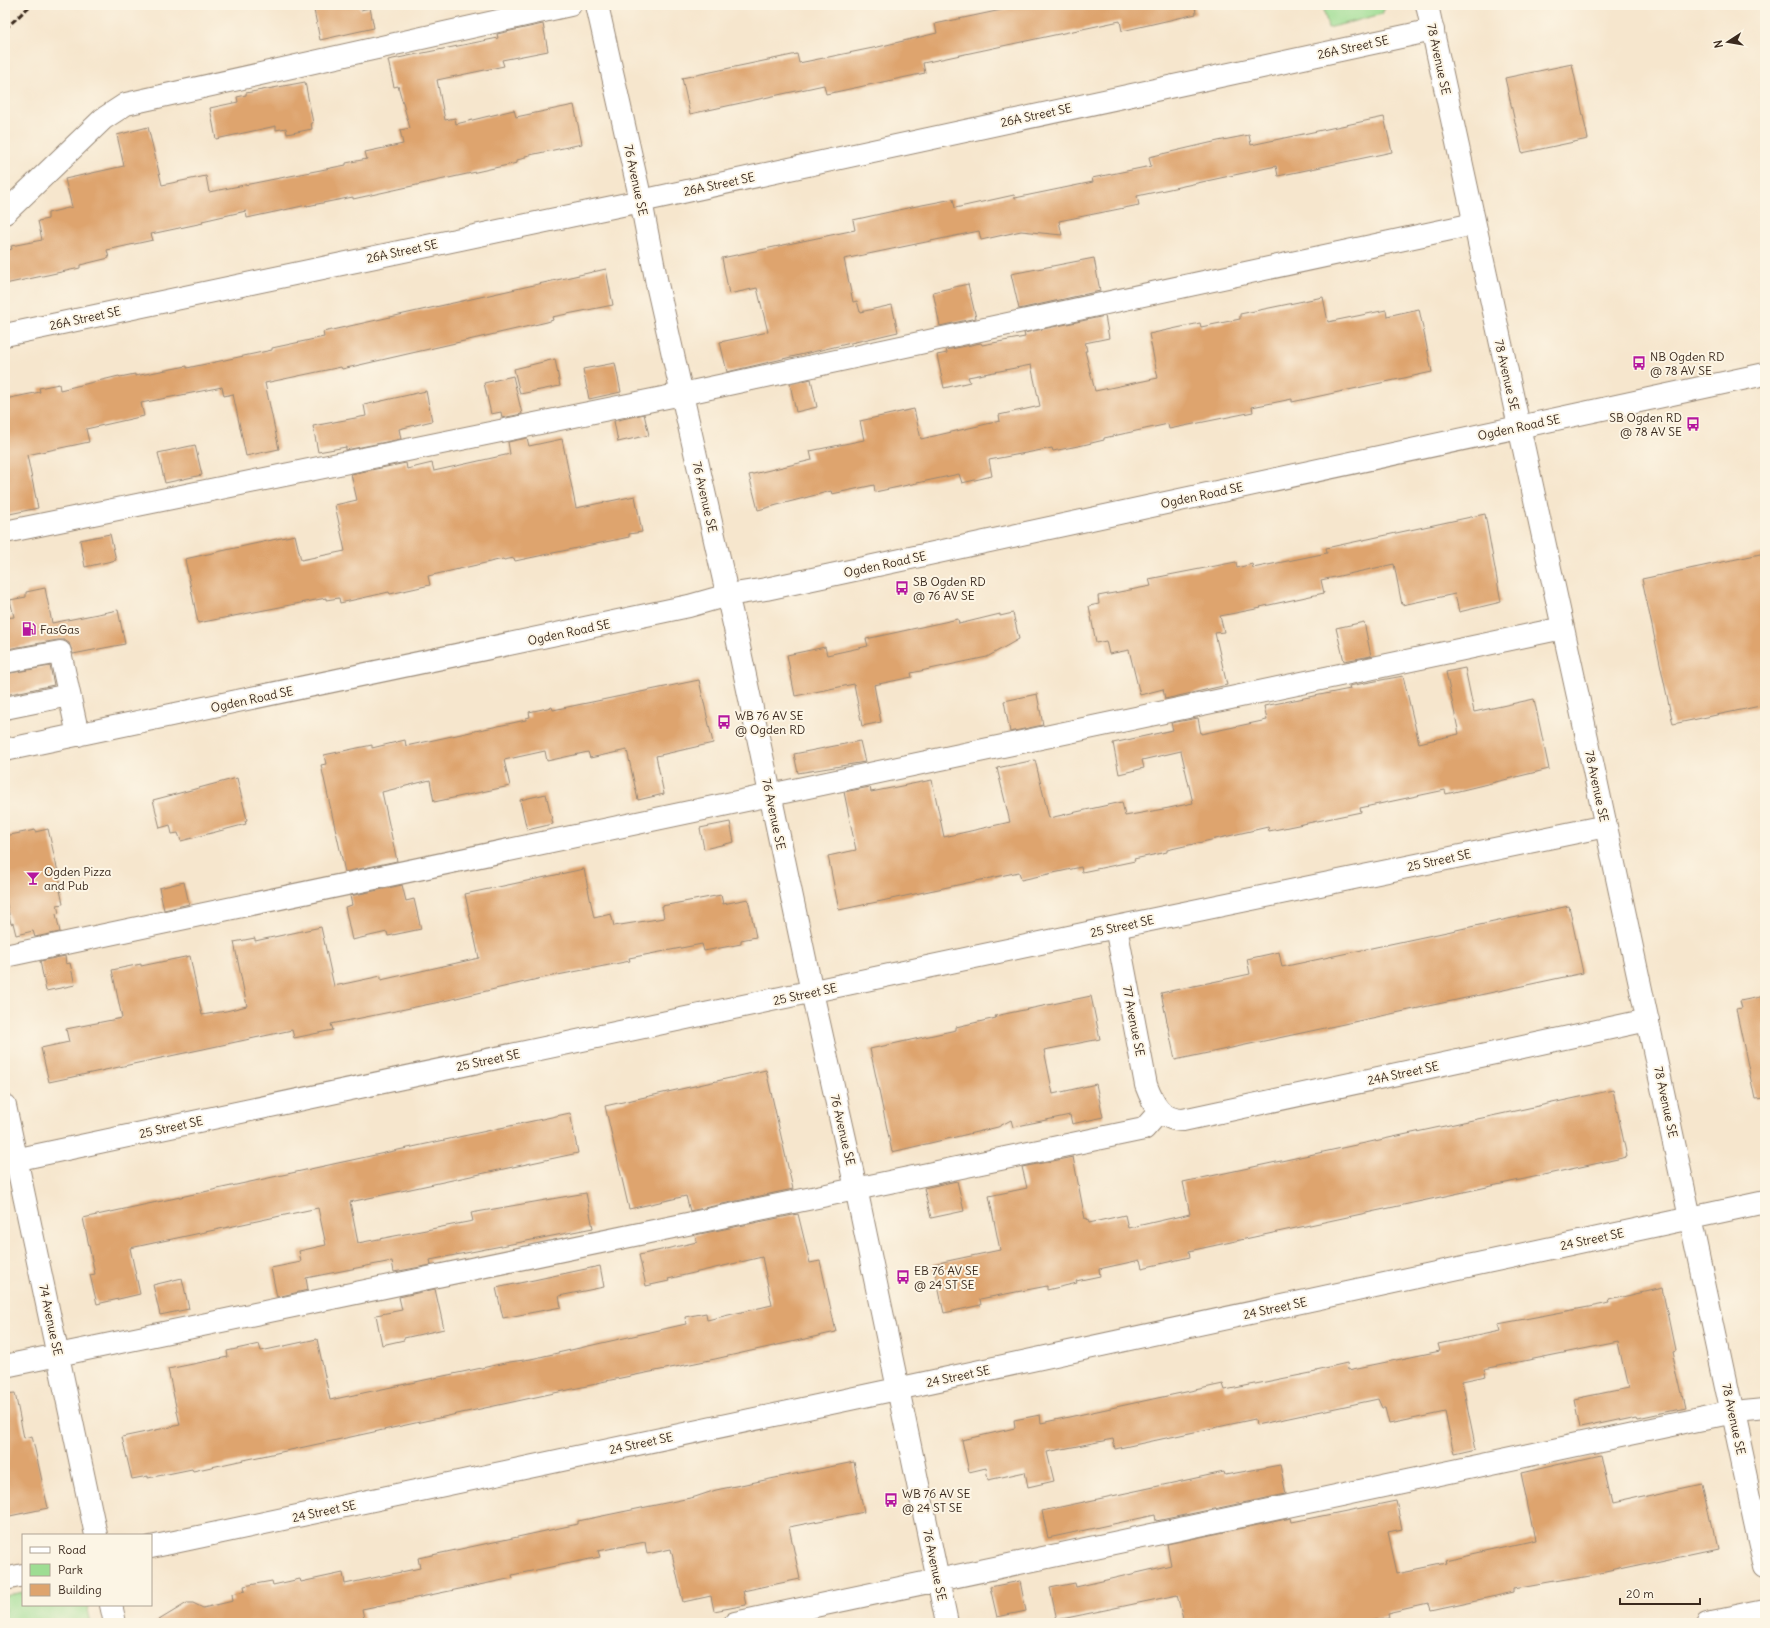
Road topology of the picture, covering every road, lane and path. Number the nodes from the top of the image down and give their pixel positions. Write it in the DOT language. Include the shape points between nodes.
graph roads {
  1 [pos="570,5"];
  2 [pos="597,5"];
  3 [pos="1427,5"];
  4 [pos="1433,30"];
  5 [pos="641,201"];
  6 [pos="5,213"];
  7 [pos="1474,224"];
  8 [pos="5,335"];
  9 [pos="1765,374"];
  10 [pos="682,394"];
  11 [pos="1519,427"];
  12 [pos="5,532"];
  13 [pos="728,595"];
  14 [pos="1563,628"];
  15 [pos="5,662"];
  16 [pos="69,695"];
  17 [pos="5,708"];
  18 [pos="78,735"];
  19 [pos="5,750"];
  20 [pos="770,795"];
  21 [pos="1606,826"];
  22 [pos="1116,927"];
  23 [pos="5,956"];
  24 [pos="812,992"];
  25 [pos="1648,1020"];
  26 [pos="5,1106"];
  27 [pos="1160,1111"];
  28 [pos="11,1161"];
  29 [pos="856,1188"];
  30 [pos="1765,1202"];
  31 [pos="1691,1218"];
  32 [pos="58,1354"];
  33 [pos="5,1366"];
  34 [pos="897,1389"];
  35 [pos="1765,1410"];
  36 [pos="1733,1412"];
  37 [pos="96,1534"];
  38 [pos="152,1547"];
  39 [pos="1765,1567"];
  40 [pos="22,1575"];
  41 [pos="5,1579"];
  42 [pos="938,1580"];
  43 [pos="111,1606"];
  44 [pos="1765,1611"];
  45 [pos="115,1623"];
  46 [pos="735,1623"];
  47 [pos="947,1623"];
  48 [pos="1707,1623"];
  1 -- 6 [label="street" via="126,104 103,119"];
  2 -- 5 [label="street, 76 Avenue SE"];
  3 -- 4 [label="street, 78 Avenue SE"];
  4 -- 5 [label="street, 26A Street SE"];
  4 -- 7 [label="street, 78 Avenue SE"];
  5 -- 8 [label="street, 26A Street SE"];
  5 -- 10 [label="street, 76 Avenue SE"];
  7 -- 10 [label="street"];
  7 -- 11 [label="street, 78 Avenue SE"];
  9 -- 11 [label="street, Ogden Road SE"];
  10 -- 12 [label="street"];
  10 -- 13 [label="street, 76 Avenue SE"];
  11 -- 13 [label="street, Ogden Road SE" via="766,590"];
  11 -- 14 [label="street, 78 Avenue SE"];
  13 -- 18 [label="street, Ogden Road SE" via="689,606"];
  13 -- 20 [label="street, 76 Avenue SE"];
  14 -- 20 [label="street"];
  14 -- 21 [label="street, 78 Avenue SE"];
  15 -- 16 [label="street" via="60,652"];
  16 -- 17 [label="street"];
  16 -- 18 [label="street"];
  18 -- 19 [label="street, Ogden Road SE"];
  20 -- 23 [label="street"];
  20 -- 24 [label="street, 76 Avenue SE"];
  21 -- 22 [label="street, 25 Street SE"];
  21 -- 25 [label="street, 78 Avenue SE"];
  22 -- 24 [label="street, 25 Street SE"];
  22 -- 27 [label="street, 77 Avenue SE" via="1146,1085"];
  24 -- 28 [label="street, 25 Street SE"];
  24 -- 29 [label="street, 76 Avenue SE"];
  25 -- 27 [label="street, 24A Street SE" via="1183,1120 1174,1120"];
  25 -- 31 [label="street, 78 Avenue SE"];
  26 -- 28 [label="street, 74 Avenue SE"];
  27 -- 29 [label="street" via="1144,1128"];
  28 -- 32 [label="street, 74 Avenue SE"];
  29 -- 32 [label="street"];
  29 -- 34 [label="street, 76 Avenue SE"];
  30 -- 31 [label="street, 24 Street SE"];
  31 -- 34 [label="street, 24 Street SE"];
  31 -- 36 [label="street, 78 Avenue SE"];
  32 -- 33 [label="street"];
  32 -- 37 [label="street, 74 Avenue SE"];
  34 -- 38 [label="street, 24 Street SE"];
  34 -- 42 [label="street, 76 Avenue SE"];
  35 -- 36 [label="street"];
  36 -- 39 [label="street, 78 Avenue SE"];
  36 -- 42 [label="street"];
  40 -- 41 [label="street"];
  42 -- 46 [label="street"];
  42 -- 47 [label="street, 76 Avenue SE"];
  43 -- 45 [label="street"];
  44 -- 48 [label="street"];
}
